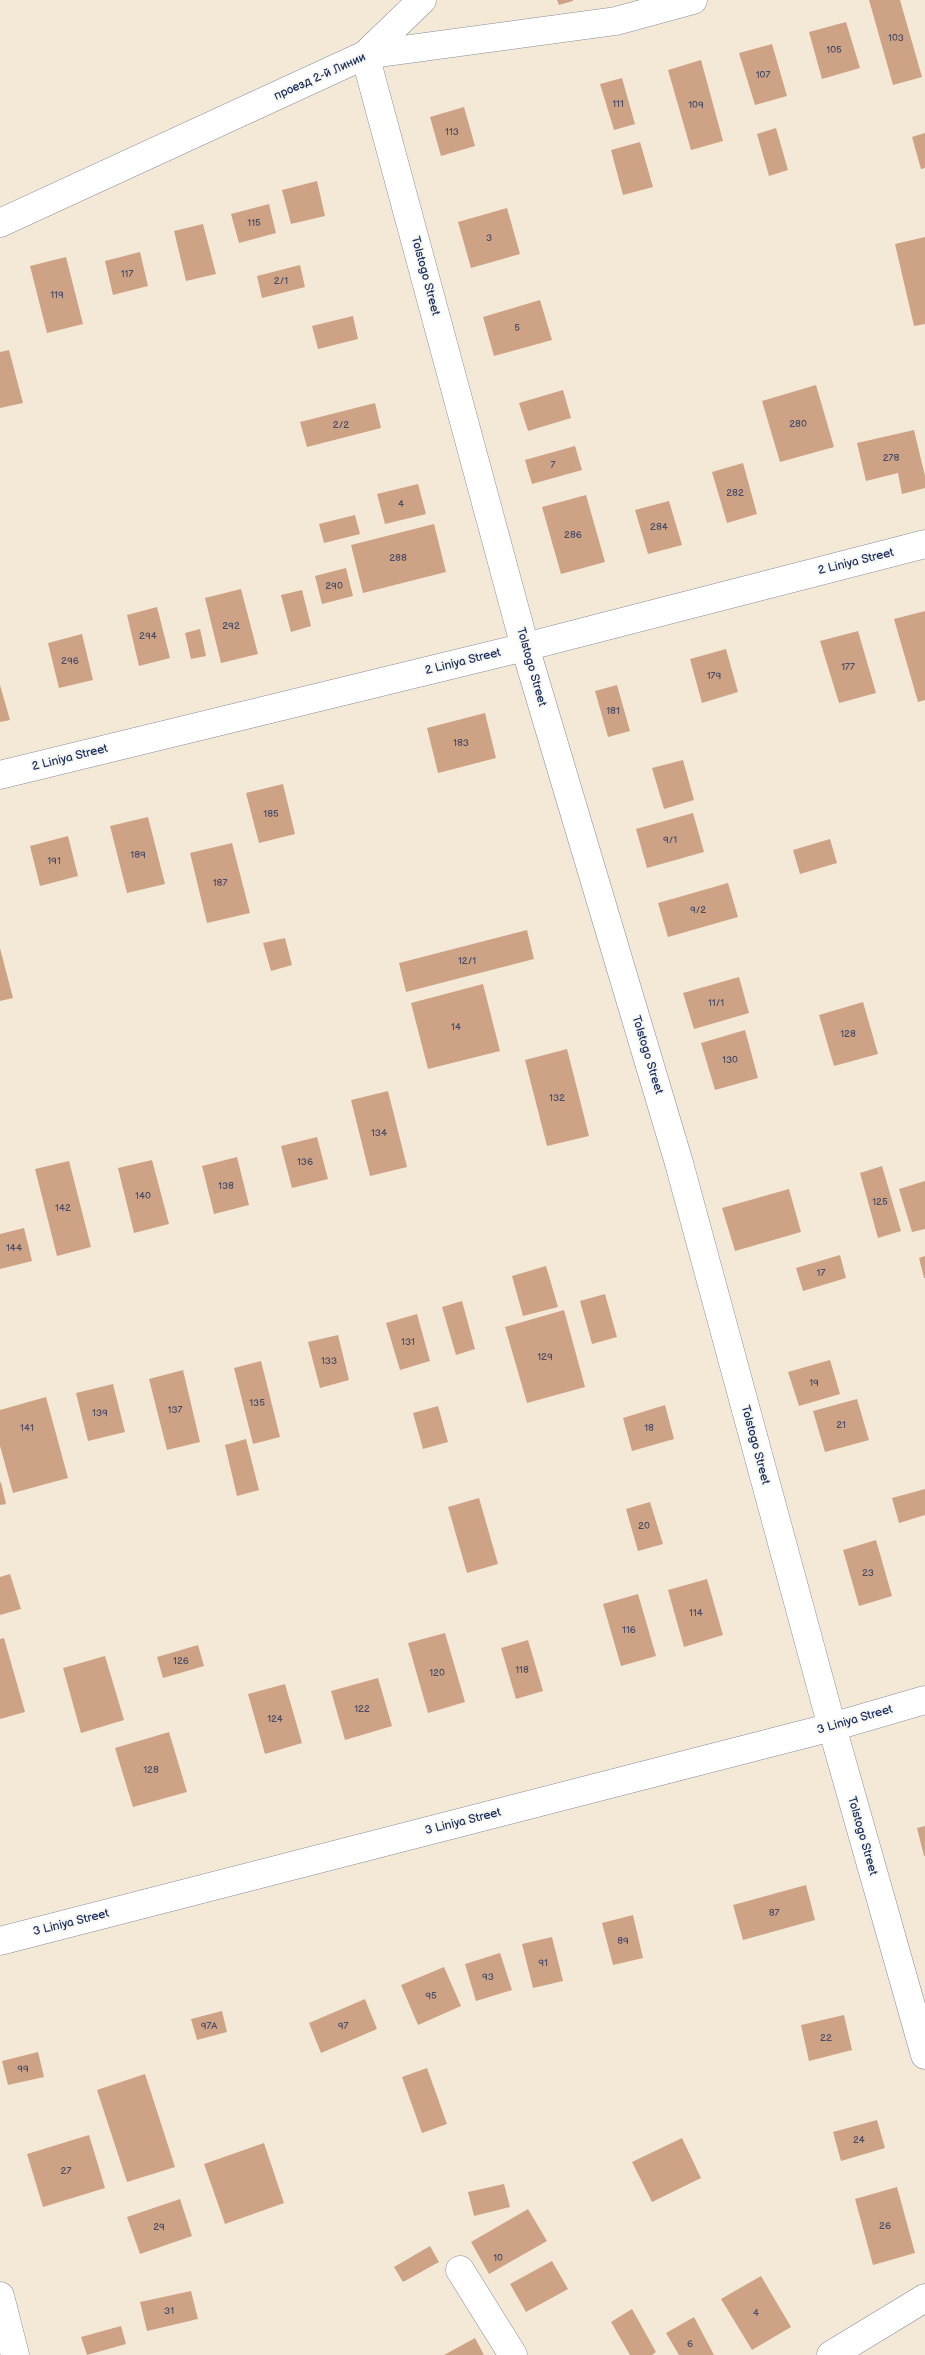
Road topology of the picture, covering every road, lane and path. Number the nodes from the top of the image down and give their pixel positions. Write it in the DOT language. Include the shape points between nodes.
graph roads {
  1 [pos="422,0"];
  2 [pos="693,0"];
  3 [pos="365,56"];
  4 [pos="0,223"];
  5 [pos="925,544"];
  6 [pos="525,647"];
  7 [pos="0,775"];
  8 [pos="925,1700"];
  9 [pos="832,1727"];
  10 [pos="0,1941"];
  11 [pos="925,2055"];
  12 [pos="460,2270"];
  13 [pos="0,2296"];
  14 [pos="925,2298"];
  15 [pos="15,2355"];
  16 [pos="513,2355"];
  17 [pos="831,2355"];
  1 -- 3 [label="street"];
  2 -- 3 [label="street, проезд 2-й Линии" via="616,21"];
  3 -- 4 [label="street, проезд 2-й Линии"];
  3 -- 6 [label="street, Tolstogo Street"];
  5 -- 6 [label="street, 2 Liniya Street"];
  6 -- 7 [label="street, 2 Liniya Street"];
  6 -- 9 [label="street, Tolstogo Street" via="679,1163"];
  8 -- 9 [label="street, 3 Liniya Street"];
  9 -- 10 [label="street, 3 Liniya Street"];
  9 -- 11 [label="street, Tolstogo Street"];
  12 -- 16 [label="street"];
  13 -- 15 [label="street"];
  14 -- 17 [label="street"];
}
